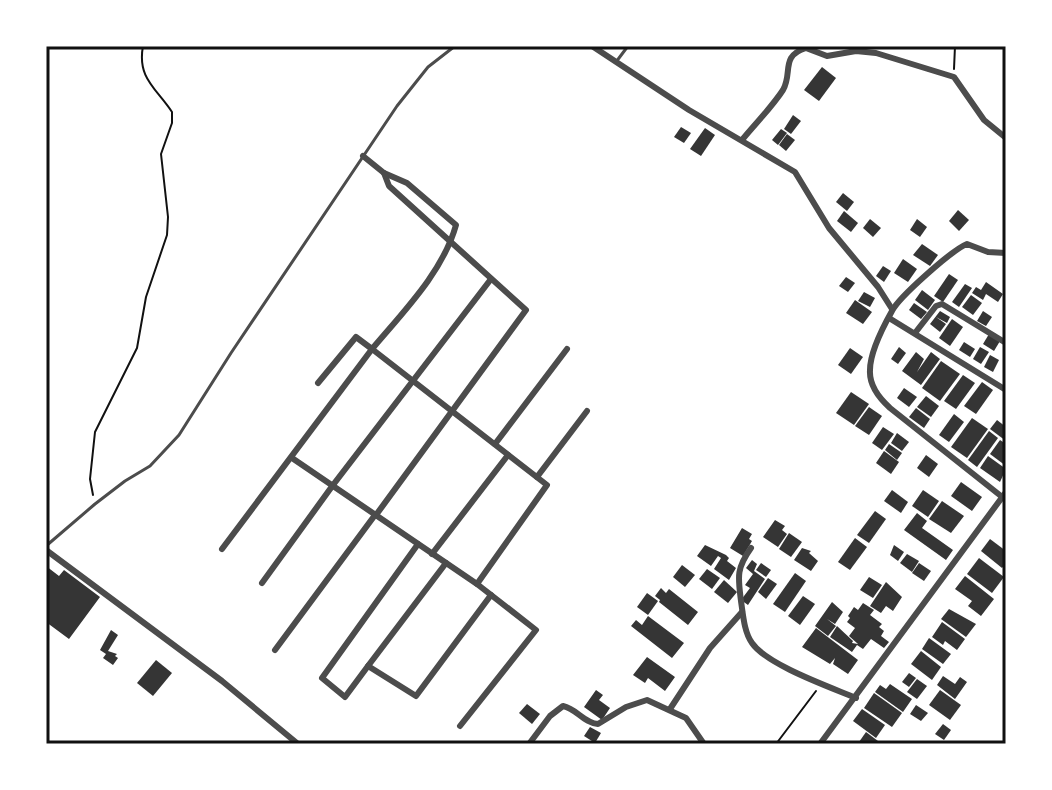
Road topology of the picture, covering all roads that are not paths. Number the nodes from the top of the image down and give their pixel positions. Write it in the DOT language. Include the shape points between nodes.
graph roads {
  1 [pos="455,46"];
  2 [pos="592,46"];
  3 [pos="628,46"];
  4 [pos="616,62"];
  5 [pos="1006,138"];
  6 [pos="742,140"];
  7 [pos="363,156"];
  8 [pos="384,173"];
  9 [pos="451,244"];
  10 [pos="1002,254"];
  11 [pos="1006,263"];
  12 [pos="491,279"];
  13 [pos="892,309"];
  14 [pos="889,318"];
  15 [pos="915,333"];
  16 [pos="1006,343"];
  17 [pos="372,349"];
  18 [pos="567,349"];
  19 [pos="413,381"];
  20 [pos="318,383"];
  21 [pos="1006,390"];
  22 [pos="587,411"];
  23 [pos="454,412"];
  24 [pos="496,445"];
  25 [pos="508,455"];
  26 [pos="292,458"];
  27 [pos="537,477"];
  28 [pos="333,485"];
  29 [pos="1005,496"];
  30 [pos="376,515"];
  31 [pos="418,544"];
  32 [pos="46,548"];
  33 [pos="751,548"];
  34 [pos="222,549"];
  35 [pos="432,554"];
  36 [pos="446,563"];
  37 [pos="262,583"];
  38 [pos="477,584"];
  39 [pos="491,595"];
  40 [pos="742,612"];
  41 [pos="275,650"];
  42 [pos="368,666"];
  43 [pos="856,698"];
  44 [pos="670,709"];
  45 [pos="460,726"];
  46 [pos="298,744"];
  47 [pos="529,744"];
  48 [pos="704,744"];
  49 [pos="820,744"];
  1 -- 7 [label="lane" via="428,67"];
  2 -- 4 [label="street"];
  3 -- 4 [label="lane"];
  4 -- 6 [label="street"];
  5 -- 6 [label="street" via="984,120 954,77 876,53 827,56 802,49 788,62 782,90"];
  6 -- 13 [label="street" via="795,172 829,228"];
  7 -- 8 [label="street"];
  7 -- 32 [label="lane" via="179,435 150,466 95,504"];
  8 -- 9 [label="street" via="389,186"];
  8 -- 9 [label="street" via="407,183 456,225"];
  9 -- 12 [label="street"];
  9 -- 17 [label="street"];
  10 -- 11 [label="street"];
  10 -- 13 [label="street" via="962,245"];
  12 -- 19 [label="street"];
  12 -- 23 [label="street" via="526,310"];
  13 -- 14 [label="street"];
  14 -- 15 [label="street"];
  14 -- 29 [label="street" via="869,371 876,392"];
  15 -- 16 [label="street" via="942,304"];
  15 -- 21 [label="street"];
  17 -- 19 [label="street"];
  17 -- 20 [label="street" via="356,337"];
  17 -- 26 [label="street"];
  18 -- 24 [label="street"];
  19 -- 23 [label="street"];
  19 -- 28 [label="street"];
  22 -- 27 [label="street"];
  23 -- 24 [label="street"];
  23 -- 30 [label="street"];
  24 -- 25 [label="street"];
  25 -- 27 [label="street"];
  25 -- 35 [label="street"];
  26 -- 28 [label="street"];
  26 -- 34 [label="street"];
  27 -- 38 [label="street" via="547,485"];
  28 -- 30 [label="street"];
  28 -- 37 [label="street"];
  29 -- 43 [label="street"];
  30 -- 31 [label="street"];
  30 -- 41 [label="street"];
  31 -- 35 [label="street"];
  31 -- 42 [label="street" via="322,678 345,697"];
  32 -- 46 [label="street"];
  33 -- 40 [label="street" via="739,572"];
  35 -- 36 [label="street"];
  36 -- 38 [label="street"];
  36 -- 42 [label="street"];
  38 -- 39 [label="street"];
  39 -- 42 [label="street" via="416,696"];
  39 -- 45 [label="street" via="536,630"];
  40 -- 43 [label="street" via="757,649"];
  40 -- 44 [label="street" via="710,648"];
  43 -- 49 [label="street"];
  44 -- 47 [label="street" via="647,700 594,724 563,706"];
  44 -- 48 [label="street" via="686,718"];
}
